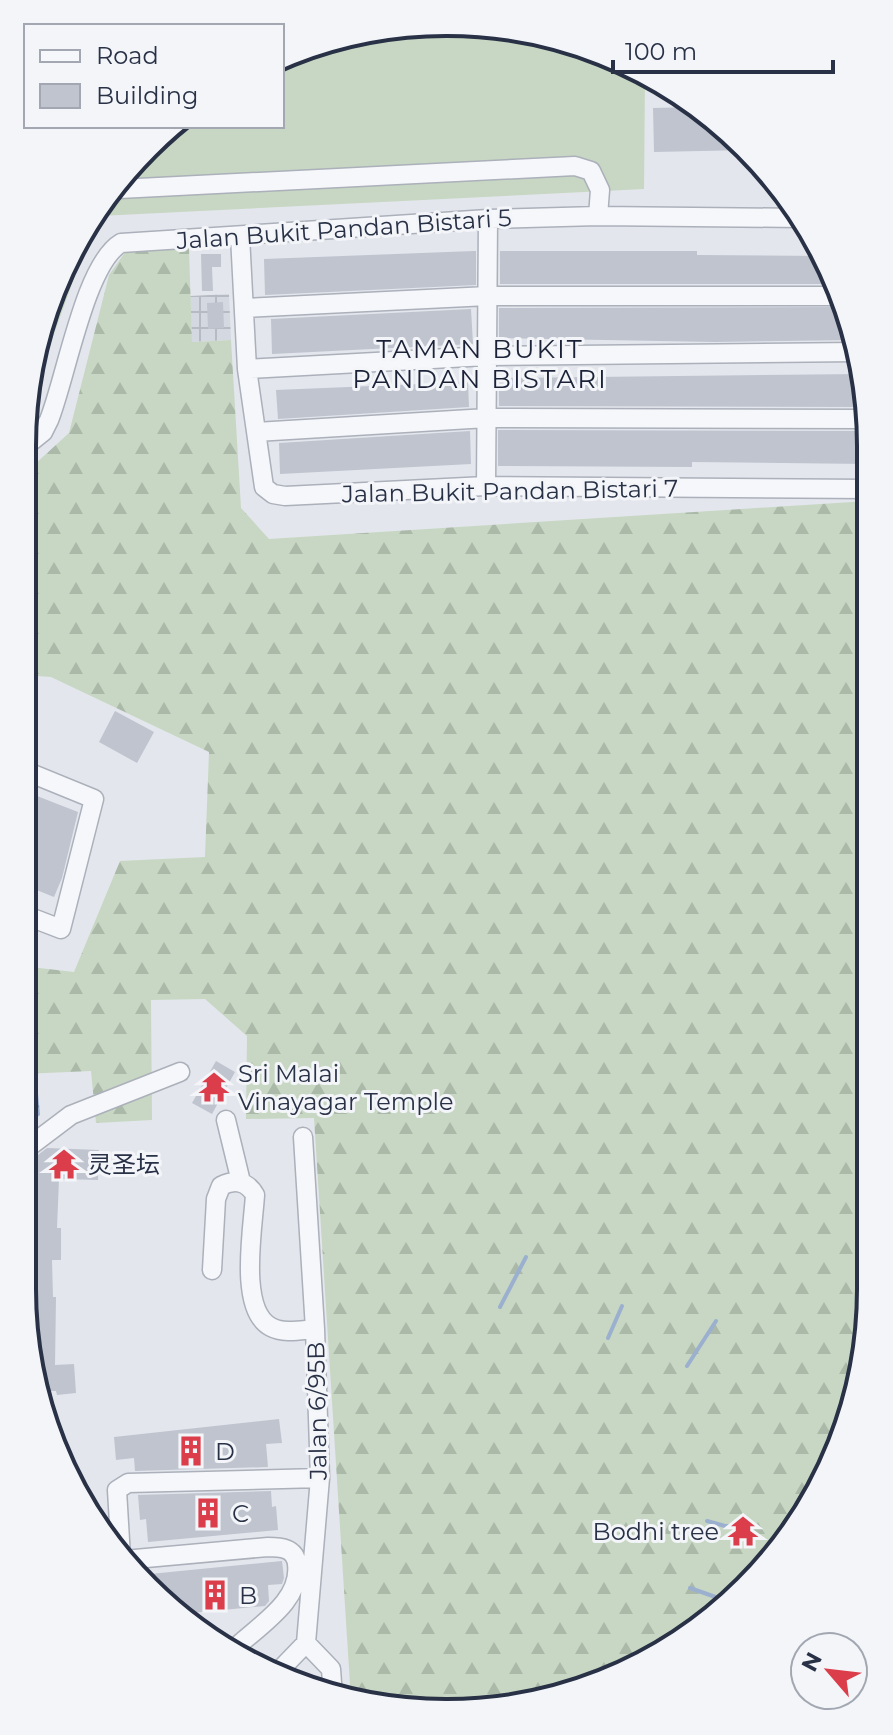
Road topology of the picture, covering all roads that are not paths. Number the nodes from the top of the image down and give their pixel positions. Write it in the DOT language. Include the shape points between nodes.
graph roads {
  1 [pos="128,189"];
  2 [pos="598,216"];
  3 [pos="788,218"];
  4 [pos="488,219"];
  5 [pos="240,236"];
  6 [pos="488,296"];
  7 [pos="828,296"];
  8 [pos="244,308"];
  9 [pos="846,352"];
  10 [pos="487,356"];
  11 [pos="247,369"];
  12 [pos="487,418"];
  13 [pos="856,419"];
  14 [pos="256,432"];
  15 [pos="36,437"];
  16 [pos="486,486"];
  17 [pos="857,489"];
  18 [pos="36,775"];
  19 [pos="36,919"];
  20 [pos="180,1072"];
  21 [pos="226,1120"];
  22 [pos="303,1137"];
  23 [pos="36,1141"];
  24 [pos="241,1182"];
  25 [pos="212,1270"];
  26 [pos="315,1329"];
  27 [pos="320,1478"];
  28 [pos="120,1537"];
  29 [pos="137,1558"];
  30 [pos="306,1643"];
  31 [pos="240,1644"];
  32 [pos="284,1666"];
  33 [pos="332,1682"];
  1 -- 2 [label="street" via="575,166 591,171 600,190"];
  2 -- 3 [label="street, Jalan Bukit Pandan Bistari 5"];
  2 -- 4 [label="street, Jalan Bukit Pandan Bistari 5"];
  4 -- 5 [label="street, Jalan Bukit Pandan Bistari 5"];
  4 -- 6 [label="street"];
  5 -- 8 [label="street, Jalan Bukit Pandan Bistari 7"];
  5 -- 15 [label="street, Jalan Bukit Pandan Bistari 5" via="130,241 114,247 94,278 49,420"];
  6 -- 7 [label="street"];
  6 -- 8 [label="street"];
  6 -- 10 [label="street"];
  8 -- 11 [label="street, Jalan Bukit Pandan Bistari 7"];
  9 -- 10 [label="street"];
  10 -- 11 [label="street"];
  10 -- 12 [label="street"];
  11 -- 14 [label="street, Jalan Bukit Pandan Bistari 7"];
  12 -- 13 [label="street"];
  12 -- 14 [label="street"];
  12 -- 16 [label="street"];
  14 -- 16 [label="street, Jalan Bukit Pandan Bistari 7" via="264,487 279,496"];
  16 -- 17 [label="street, Jalan Bukit Pandan Bistari 7"];
  18 -- 19 [label="street" via="94,799 61,929"];
  20 -- 23 [label="street" via="71,1115"];
  21 -- 24 [label="street"];
  22 -- 26 [label="street, Jalan 6/95B"];
  24 -- 25 [label="street" via="221,1186 216,1199"];
  24 -- 26 [label="street" via="255,1195 250,1295 258,1316 282,1331"];
  26 -- 27 [label="street, Jalan 6/95B"];
  27 -- 28 [label="street" via="128,1483 117,1490"];
  27 -- 30 [label="street, Jalan 6/95B"];
  29 -- 31 [label="street" via="268,1547 292,1553 296,1588"];
  30 -- 32 [label="street"];
  30 -- 33 [label="street" via="331,1669"];
}
